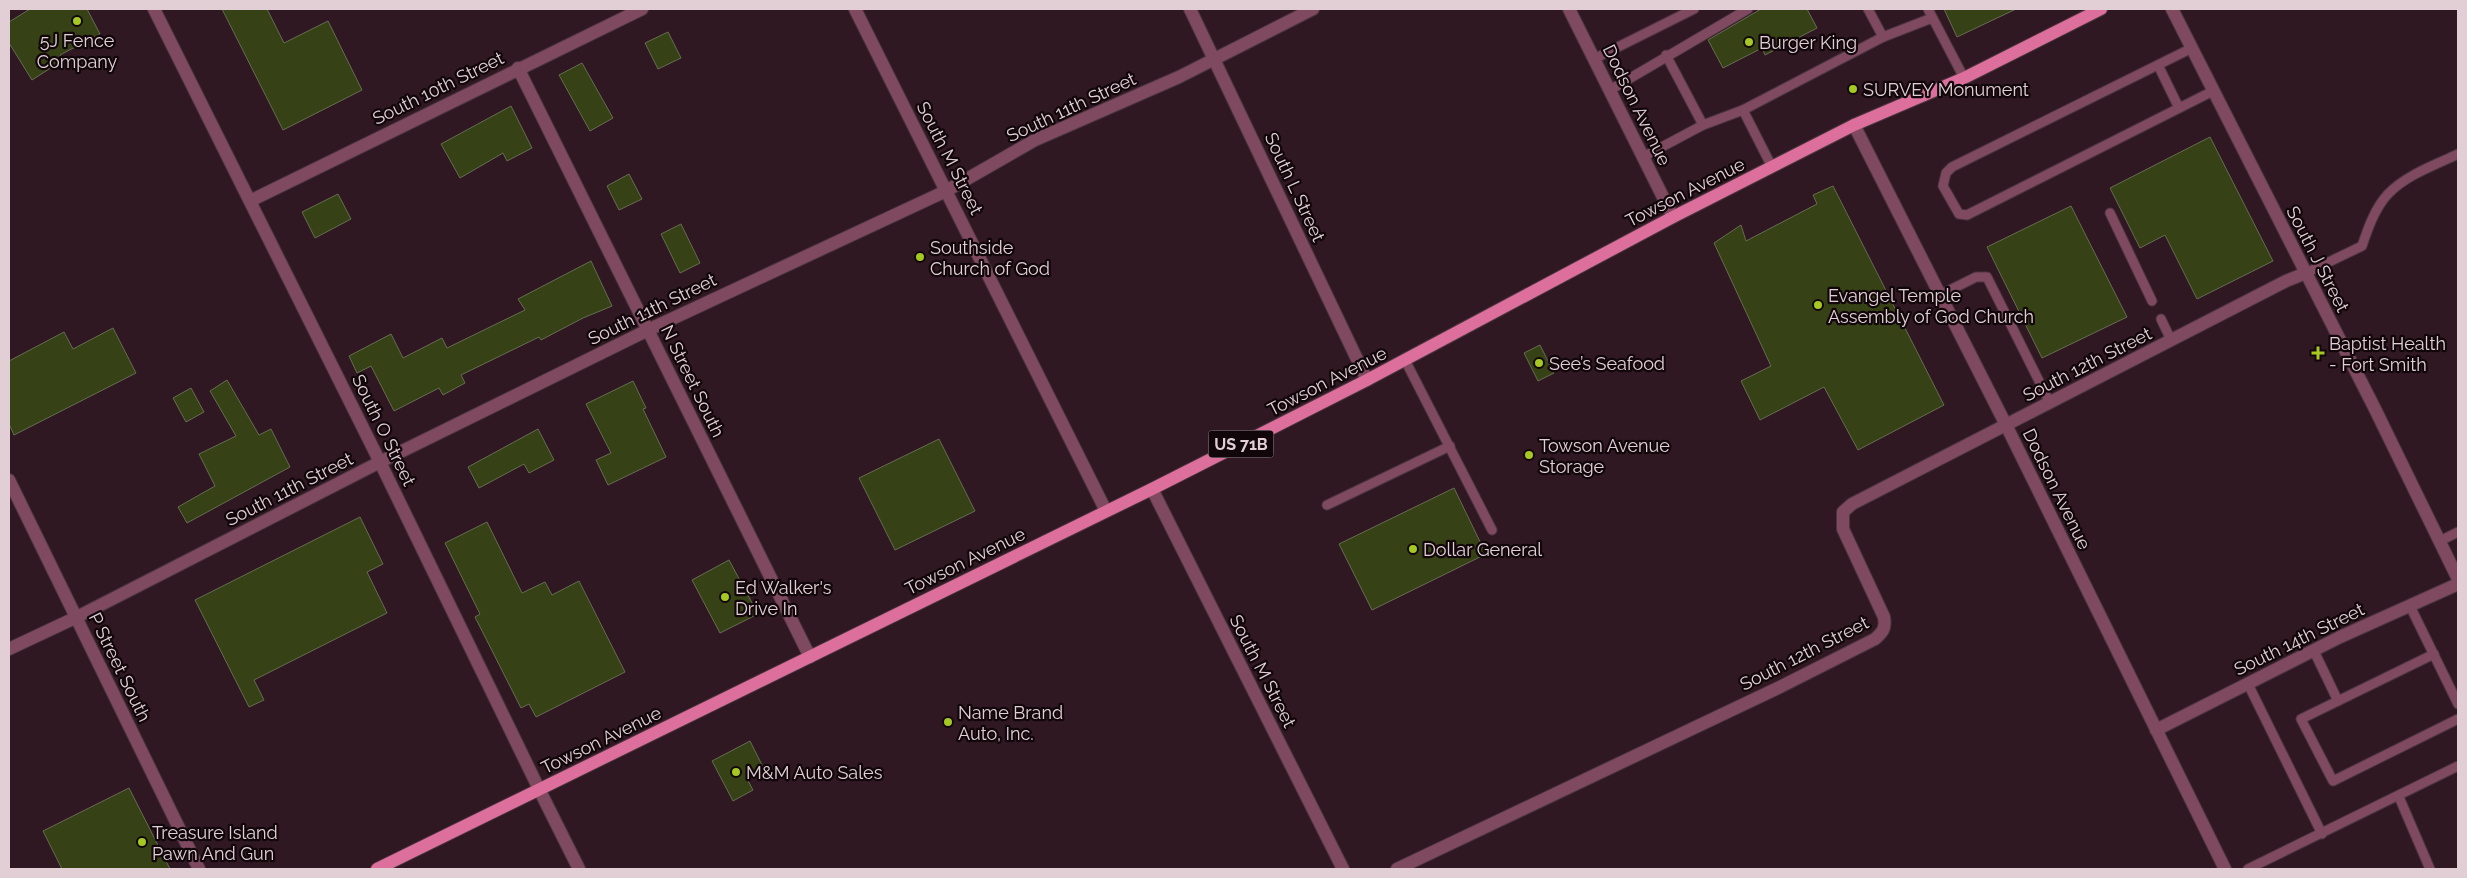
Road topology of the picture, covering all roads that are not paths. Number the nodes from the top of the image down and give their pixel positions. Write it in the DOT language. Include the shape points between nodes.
graph roads {
  1 [pos="154,9"];
  2 [pos="642,9"];
  3 [pos="855,9"];
  4 [pos="1190,9"];
  5 [pos="1314,9"];
  6 [pos="1570,9"];
  7 [pos="1694,9"];
  8 [pos="1748,9"];
  9 [pos="1868,9"];
  10 [pos="1928,9"];
  11 [pos="2100,9"];
  12 [pos="2172,9"];
  13 [pos="1932,18"];
  14 [pos="1883,37"];
  15 [pos="2192,48"];
  16 [pos="1666,55"];
  17 [pos="1594,59"];
  18 [pos="1215,60"];
  19 [pos="2158,65"];
  20 [pos="518,68"];
  21 [pos="1964,78"];
  22 [pos="1610,90"];
  23 [pos="2213,91"];
  24 [pos="2179,108"];
  25 [pos="1743,110"];
  26 [pos="1703,125"];
  27 [pos="1854,125"];
  28 [pos="2458,154"];
  29 [pos="1643,157"];
  30 [pos="1772,167"];
  31 [pos="946,191"];
  32 [pos="250,200"];
  33 [pos="2110,213"];
  34 [pos="1673,217"];
  35 [pos="2306,273"];
  36 [pos="1940,295"];
  37 [pos="2152,301"];
  38 [pos="2162,320"];
  39 [pos="648,330"];
  40 [pos="2171,340"];
  41 [pos="1405,360"];
  42 [pos="1367,380"];
  43 [pos="2050,403"];
  44 [pos="2006,425"];
  45 [pos="1450,446"];
  46 [pos="380,462"];
  47 [pos="9,480"];
  48 [pos="1152,489"];
  49 [pos="1327,505"];
  50 [pos="1106,511"];
  51 [pos="1492,530"];
  52 [pos="2458,532"];
  53 [pos="2440,541"];
  54 [pos="2458,579"];
  55 [pos="2458,584"];
  56 [pos="2410,606"];
  57 [pos="76,617"];
  58 [pos="9,649"];
  59 [pos="2314,651"];
  60 [pos="2434,654"];
  61 [pos="810,657"];
  62 [pos="2248,684"];
  63 [pos="2338,701"];
  64 [pos="2458,704"];
  65 [pos="2458,718"];
  66 [pos="2156,730"];
  67 [pos="2458,766"];
  68 [pos="539,789"];
  69 [pos="2399,797"];
  70 [pos="2322,834"];
  71 [pos="199,869"];
  72 [pos="377,869"];
  73 [pos="579,869"];
  74 [pos="1343,869"];
  75 [pos="1397,869"];
  76 [pos="2225,869"];
  77 [pos="2248,869"];
  78 [pos="2430,869"];
  1 -- 32 [label="street, South O Street"];
  2 -- 20 [label="street, South 10th Street"];
  3 -- 31 [label="street, South M Street"];
  4 -- 18 [label="street, South L Street"];
  5 -- 18 [label="street, South 11th Street"];
  6 -- 17 [label="street, Dodson Avenue"];
  7 -- 17 [label="lane"];
  8 -- 16 [label="lane"];
  9 -- 14 [label="lane"];
  10 -- 13 [label="lane"];
  11 -- 21 [label="main road, Towson Avenue / US 71B"];
  12 -- 15 [label="street, South J Street"];
  13 -- 14 [label="lane"];
  13 -- 21 [label="lane"];
  14 -- 25 [label="lane"];
  15 -- 19 [label="lane"];
  15 -- 23 [label="street, South J Street"];
  16 -- 22 [label="lane"];
  16 -- 26 [label="lane"];
  17 -- 22 [label="street, Dodson Avenue"];
  18 -- 31 [label="street, South 11th Street" via="1035,140"];
  18 -- 42 [label="street, South L Street"];
  19 -- 24 [label="lane"];
  19 -- 24 [label="lane" via="1952,167 1946,173 1943,186 1959,214 1967,215"];
  20 -- 32 [label="street, South 10th Street"];
  20 -- 39 [label="street, N Street South"];
  21 -- 27 [label="main road, Towson Avenue / US 71B"];
  22 -- 29 [label="street, Dodson Avenue"];
  23 -- 24 [label="lane"];
  23 -- 35 [label="street, South J Street"];
  25 -- 26 [label="lane"];
  25 -- 30 [label="lane"];
  26 -- 29 [label="lane"];
  27 -- 30 [label="main road, Towson Avenue / US 71B"];
  27 -- 36 [label="street, Dodson Avenue"];
  28 -- 35 [label="lane" via="2388,194 2370,222 2362,246"];
  29 -- 34 [label="street, Dodson Avenue"];
  30 -- 34 [label="main road, Towson Avenue / US 71B"];
  31 -- 39 [label="street, South 11th Street"];
  31 -- 50 [label="street, South M Street"];
  32 -- 46 [label="street, South O Street"];
  33 -- 37 [label="lane"];
  34 -- 41 [label="main road, Towson Avenue / US 71B"];
  35 -- 40 [label="street, South 12th Street"];
  35 -- 53 [label="street, South J Street"];
  36 -- 43 [label="lane" via="1976,277 1988,277"];
  36 -- 44 [label="street, Dodson Avenue"];
  38 -- 40 [label="lane"];
  39 -- 46 [label="street, South 11th Street"];
  39 -- 61 [label="street, N Street South"];
  40 -- 43 [label="street, South 12th Street"];
  41 -- 42 [label="main road, Towson Avenue / US 71B"];
  41 -- 45 [label="lane"];
  42 -- 48 [label="main road, Towson Avenue / US 71B"];
  43 -- 44 [label="street, South 12th Street"];
  44 -- 66 [label="street, Dodson Avenue"];
  44 -- 75 [label="street, South 12th Street" via="1852,504 1843,512 1842,529 1884,617 1885,626 1875,639"];
  45 -- 49 [label="lane"];
  45 -- 51 [label="lane"];
  46 -- 57 [label="street, South 11th Street"];
  46 -- 68 [label="street, South O Street"];
  47 -- 57 [label="street, P Street South"];
  48 -- 50 [label="main road, Towson Avenue / US 71B"];
  48 -- 74 [label="street, South M Street"];
  50 -- 61 [label="main road, Towson Avenue / US 71B"];
  52 -- 53 [label="lane"];
  53 -- 54 [label="street, South J Street"];
  55 -- 56 [label="street, South 14th Street"];
  56 -- 59 [label="street, South 14th Street"];
  56 -- 60 [label="lane"];
  57 -- 58 [label="street, South 11th Street"];
  57 -- 71 [label="street, P Street South"];
  59 -- 62 [label="street, South 14th Street"];
  59 -- 63 [label="lane"];
  60 -- 63 [label="lane"];
  60 -- 64 [label="lane"];
  61 -- 68 [label="main road, Towson Avenue / US 71B"];
  62 -- 66 [label="street, South 14th Street"];
  62 -- 70 [label="lane"];
  63 -- 65 [label="lane" via="2301,719 2333,782"];
  66 -- 76 [label="street, Dodson Avenue"];
  67 -- 69 [label="lane"];
  68 -- 72 [label="main road, Towson Avenue / US 71B"];
  68 -- 73 [label="street, South O Street"];
  69 -- 70 [label="lane"];
  69 -- 78 [label="lane"];
  70 -- 77 [label="lane"];
}
